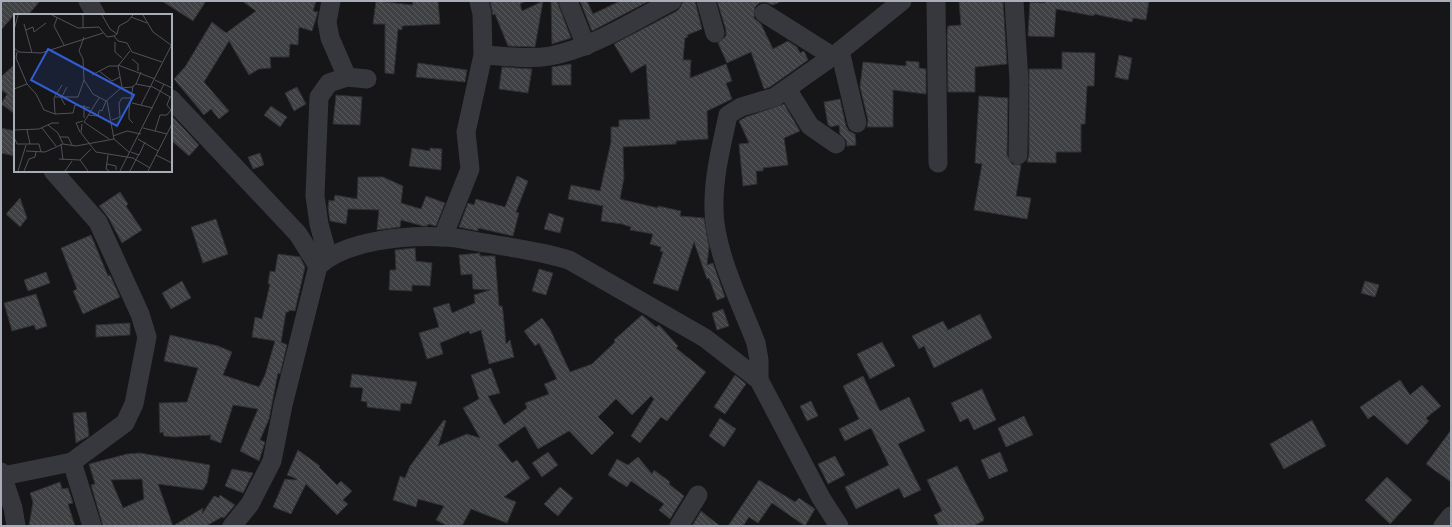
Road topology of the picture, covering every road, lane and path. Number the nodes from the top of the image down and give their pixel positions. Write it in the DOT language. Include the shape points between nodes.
graph roads {
  1 [pos="88,1"];
  2 [pos="331,1"];
  3 [pos="479,1"];
  4 [pos="568,1"];
  5 [pos="672,1"];
  6 [pos="706,1"];
  7 [pos="902,1"];
  8 [pos="936,1"];
  9 [pos="1014,1"];
  10 [pos="764,13"];
  11 [pos="95,14"];
  12 [pos="715,33"];
  13 [pos="586,46"];
  14 [pos="836,53"];
  15 [pos="483,54"];
  16 [pos="346,77"];
  17 [pos="367,79"];
  18 [pos="787,89"];
  19 [pos="172,100"];
  20 [pos="858,123"];
  21 [pos="836,144"];
  22 [pos="1018,154"];
  23 [pos="938,163"];
  24 [pos="54,172"];
  25 [pos="443,237"];
  26 [pos="323,261"];
  27 [pos="759,380"];
  28 [pos="72,462"];
  29 [pos="2,474"];
  30 [pos="698,496"];
  31 [pos="1451,516"];
  32 [pos="16,526"];
  33 [pos="92,526"];
  34 [pos="232,526"];
  35 [pos="678,526"];
  36 [pos="839,526"];
  37 [pos="1443,526"];
  1 -- 11 [label="street"];
  2 -- 16 [label="street" via="327,22 330,38"];
  3 -- 15 [label="street" via="482,14"];
  4 -- 13 [label="street"];
  5 -- 13 [label="street"];
  6 -- 12 [label="street"];
  7 -- 14 [label="street"];
  8 -- 23 [label="street"];
  9 -- 22 [label="street"];
  10 -- 14 [label="street"];
  13 -- 15 [label="street" via="550,56 520,58"];
  14 -- 18 [label="street"];
  14 -- 20 [label="street"];
  15 -- 25 [label="street" via="466,132 470,168"];
  16 -- 17 [label="street"];
  16 -- 26 [label="street" via="329,83 319,97 315,196"];
  18 -- 21 [label="street" via="810,126"];
  18 -- 27 [label="street" via="775,97 741,107 728,115 713,204 718,244 756,343"];
  19 -- 26 [label="street"];
  24 -- 28 [label="street" via="98,222 140,314 147,337 134,404 125,423"];
  25 -- 26 [label="street" via="392,239 362,244"];
  25 -- 27 [label="street" via="546,253 569,260 705,338"];
  26 -- 34 [label="street" via="283,405 272,461 250,504"];
  27 -- 36 [label="street" via="821,498"];
  28 -- 29 [label="street"];
  28 -- 33 [label="street"];
  29 -- 32 [label="street"];
  30 -- 35 [label="street"];
  31 -- 37 [label="street"];
}
